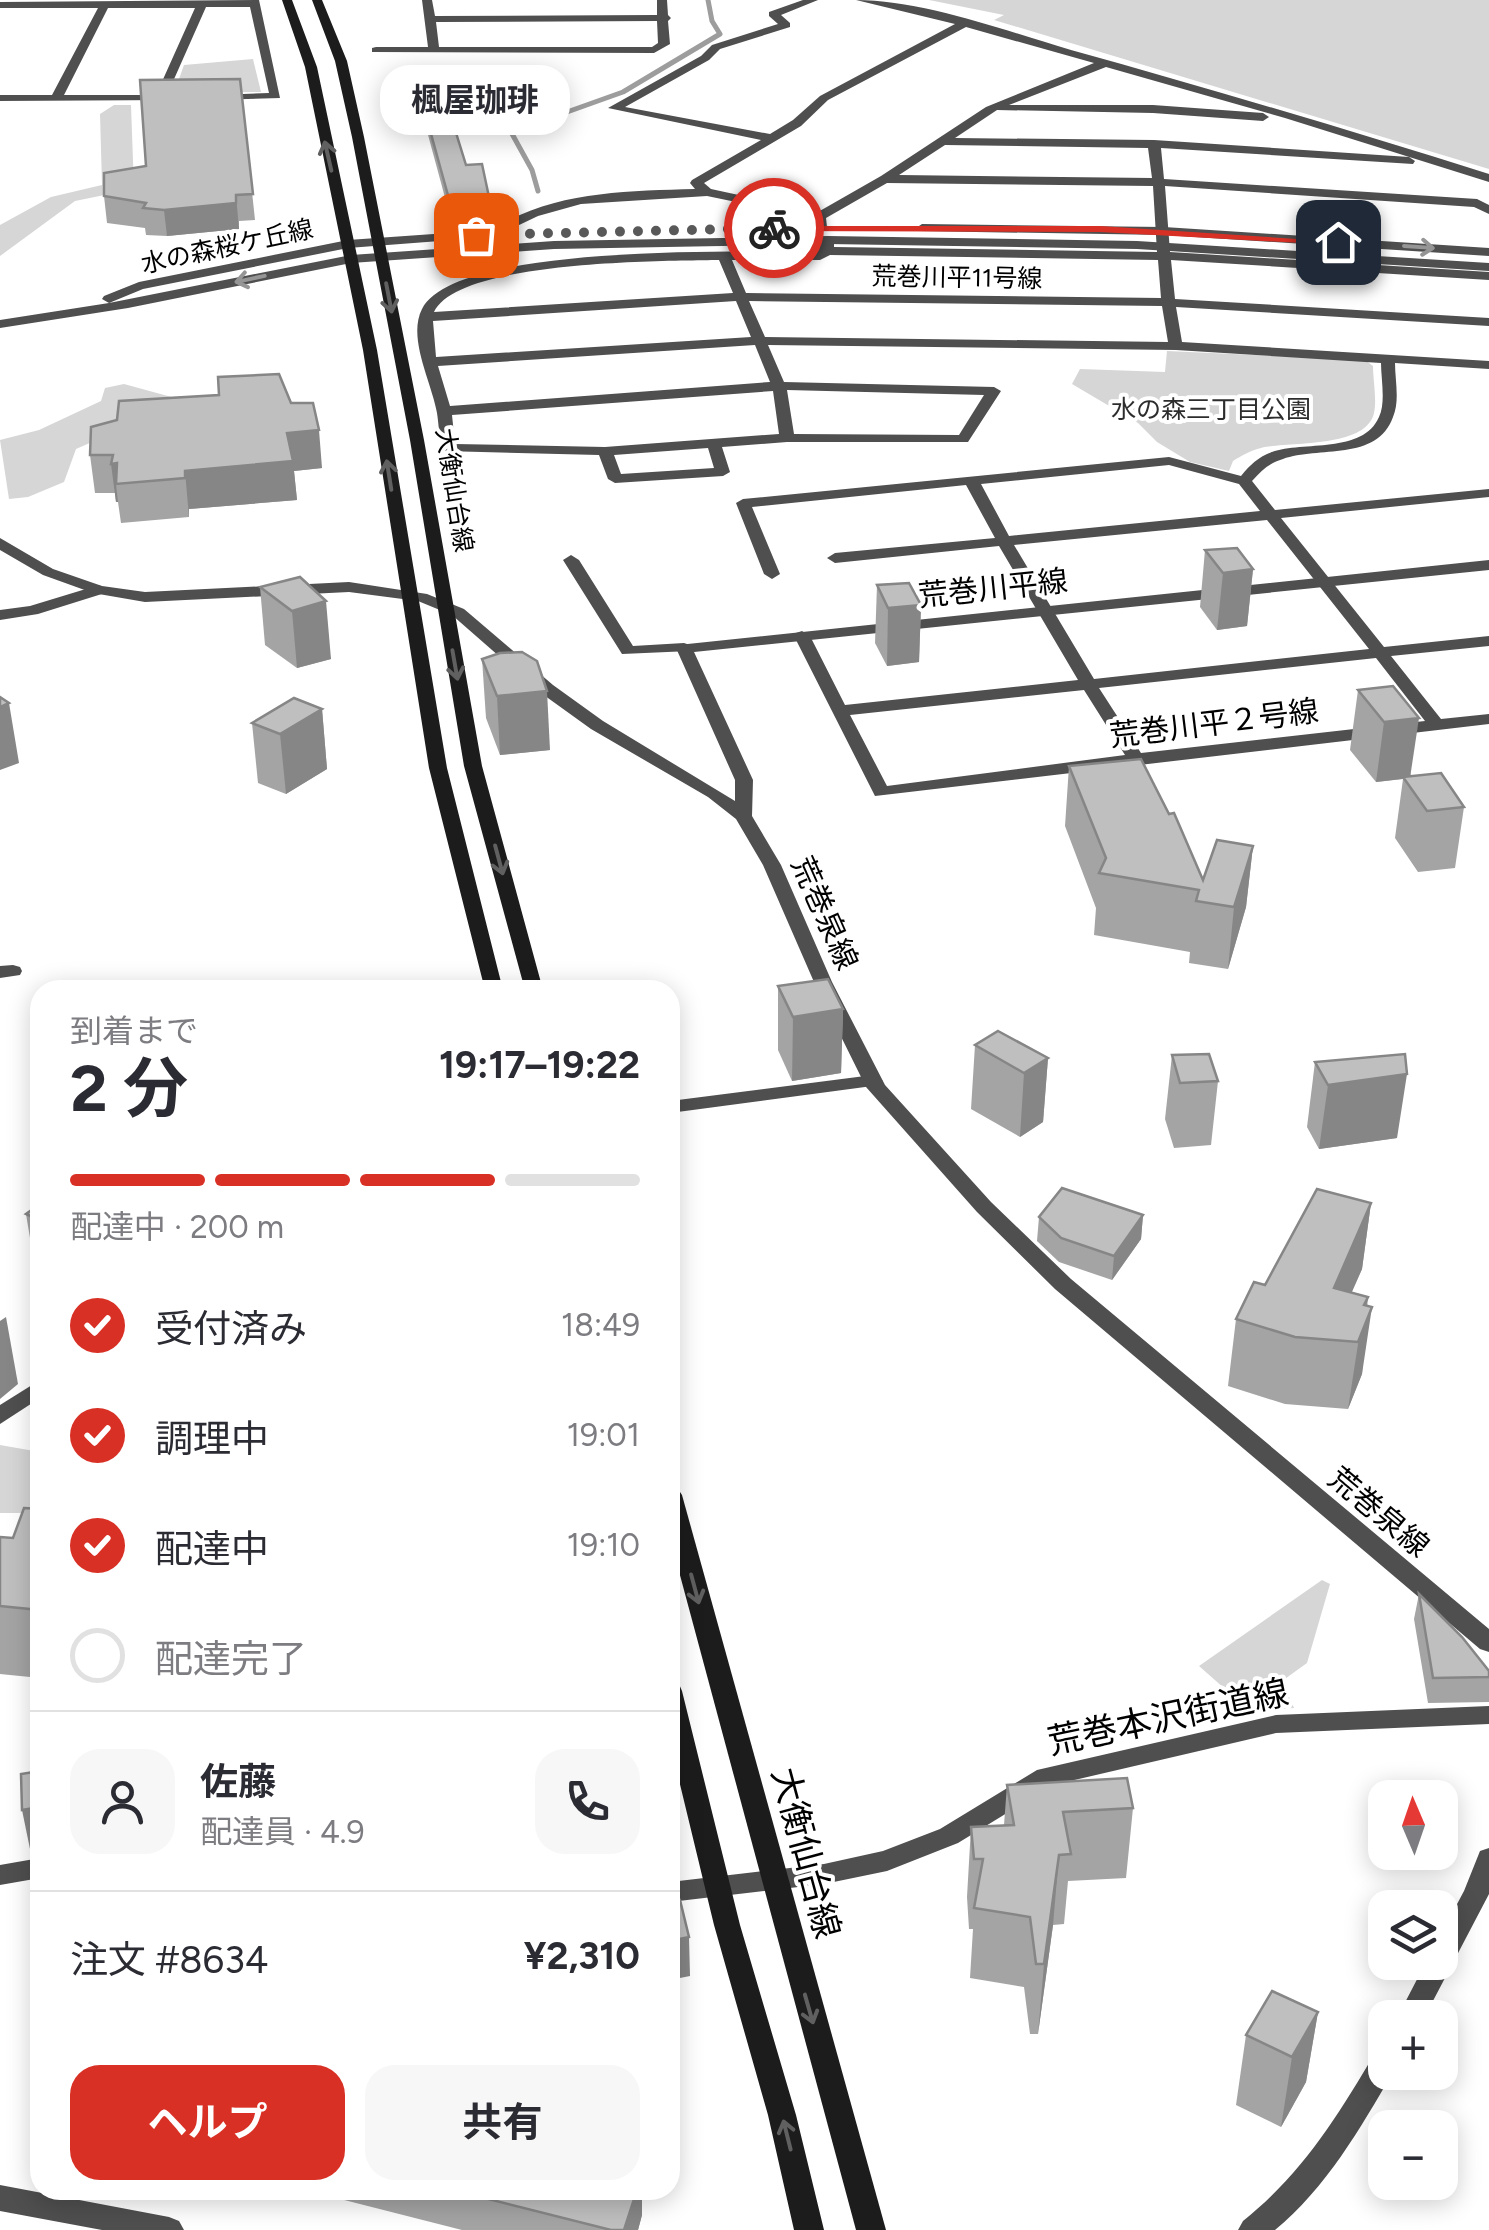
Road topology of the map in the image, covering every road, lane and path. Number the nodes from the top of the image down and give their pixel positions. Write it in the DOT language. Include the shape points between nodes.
graph roads {
  1 [pos="287,0"];
  2 [pos="316,0"];
  3 [pos="427,0"];
  4 [pos="662,0"];
  5 [pos="814,0"];
  6 [pos="861,0"];
  7 [pos="254,2"];
  8 [pos="200,3"];
  9 [pos="3,6"];
  10 [pos="104,6"];
  11 [pos="666,18"];
  12 [pos="430,19"];
  13 [pos="965,24"];
  14 [pos="376,50"];
  15 [pos="434,50"];
  16 [pos="1102,64"];
  17 [pos="0,98"];
  18 [pos="56,98"];
  19 [pos="160,98"];
  20 [pos="176,98"];
  21 [pos="207,98"];
  22 [pos="990,108"];
  23 [pos="1303,119"];
  24 [pos="771,138"];
  25 [pos="942,142"];
  26 [pos="1154,144"];
  27 [pos="1439,163"];
  28 [pos="1489,178"];
  29 [pos="885,179"];
  30 [pos="1160,182"];
  31 [pos="707,192"];
  32 [pos="1489,210"];
  33 [pos="513,223"];
  34 [pos="824,234"];
  35 [pos="1165,244"];
  36 [pos="379,248"];
  37 [pos="349,252"];
  38 [pos="1489,252"];
  39 [pos="724,257"];
  40 [pos="1489,267"];
  41 [pos="1489,276"];
  42 [pos="738,297"];
  43 [pos="1166,302"];
  44 [pos="425,317"];
  45 [pos="1489,322"];
  46 [pos="0,324"];
  47 [pos="758,342"];
  48 [pos="1176,346"];
  49 [pos="1388,358"];
  50 [pos="430,362"];
  51 [pos="1489,365"];
  52 [pos="778,386"];
  53 [pos="444,411"];
  54 [pos="787,438"];
  55 [pos="714,443"];
  56 [pos="605,451"];
  57 [pos="1244,481"];
  58 [pos="972,482"];
  59 [pos="1489,493"];
  60 [pos="1274,515"];
  61 [pos="1006,542"];
  62 [pos="0,544"];
  63 [pos="836,558"];
  64 [pos="571,560"];
  65 [pos="1489,566"];
  66 [pos="772,574"];
  67 [pos="1326,582"];
  68 [pos="98,590"];
  69 [pos="1042,610"];
  70 [pos="0,615"];
  71 [pos="802,636"];
  72 [pos="1489,641"];
  73 [pos="684,648"];
  74 [pos="1380,651"];
  75 [pos="1092,685"];
  76 [pos="840,711"];
  77 [pos="1489,719"];
  78 [pos="1437,725"];
  79 [pos="1136,759"];
  80 [pos="743,816"];
  81 [pos="491,980"];
  82 [pos="531,980"];
  83 [pos="873,1081"];
  84 [pos="680,1106"];
  85 [pos="30,1394"];
  86 [pos="0,1416"];
  87 [pos="680,1532"];
  88 [pos="1489,1643"];
  89 [pos="1489,1715"];
  90 [pos="680,1730"];
  91 [pos="1489,1858"];
  92 [pos="30,1870"];
  93 [pos="0,1875"];
  94 [pos="680,1891"];
  95 [pos="1458,1928"];
  96 [pos="1368,2088"];
  97 [pos="0,2198"];
  98 [pos="168,2230"];
  99 [pos="810,2230"];
  100 [pos="872,2230"];
  101 [pos="1253,2230"];
  37 -- 1 [label="main road, one-way" via="311,67"];
  2 -- 36 [label="main road, 大衡仙台線" via="341,62"];
  3 -- 12 [label="street"];
  4 -- 11 [label="street"];
  5 -- 24 [label="street" via="773,14 786,25 716,48 614,108"];
  6 -- 13 [label="street"];
  7 -- 8 [label="street"];
  7 -- 21 [label="street" via="276,96"];
  8 -- 10 [label="street"];
  8 -- 19 [label="street"];
  9 -- 10 [label="street"];
  10 -- 18 [label="street"];
  11 -- 12 [label="street"];
  11 -- 15 [label="street" via="664,44 654,50"];
  12 -- 15 [label="street"];
  13 -- 16 [label="street"];
  13 -- 24 [label="street" via="848,84"];
  14 -- 15 [label="street"];
  16 -- 22 [label="street"];
  16 -- 23 [label="street"];
  17 -- 18 [label="street"];
  18 -- 19 [label="street"];
  19 -- 20 [label="street"];
  22 -- 23 [label="street"];
  22 -- 25 [label="street"];
  23 -- 27 [label="street"];
  24 -- 31 [label="street" via="696,183"];
  25 -- 26 [label="street"];
  25 -- 29 [label="street"];
  26 -- 27 [label="street"];
  26 -- 30 [label="street"];
  27 -- 28 [label="street"];
  29 -- 30 [label="street"];
  29 -- 34 [label="street"];
  30 -- 32 [label="street" via="1478,203"];
  30 -- 35 [label="street"];
  31 -- 33 [label="street" via="611,198 533,211"];
  31 -- 34 [label="street"];
  34 -- 35 [label="street"];
  34 -- 35 [label="street"];
  34 -- 36 [label="street, 水の森桜ケ丘線"];
  34 -- 39 [label="street" via="820,256"];
  35 -- 38 [label="street, one-way"];
  35 -- 40 [label="street"];
  35 -- 41 [label="street"];
  35 -- 43 [label="street"];
  36 -- 37 [label="street, 水の森桜ケ丘線"];
  36 -- 82 [label="main road, 大衡仙台線, one-way" via="473,766"];
  37 -- 46 [label="street, 水の森桜ケ丘線" via="128,304"];
  81 -- 37 [label="main road, one-way" via="438,768"];
  39 -- 42 [label="street"];
  39 -- 44 [label="street" via="522,266 464,280 432,300"];
  42 -- 43 [label="street, 荒巻川平11号線"];
  42 -- 44 [label="street, 荒巻川平11号線"];
  42 -- 47 [label="street"];
  43 -- 45 [label="street, 荒巻川平11号線"];
  43 -- 48 [label="street"];
  44 -- 50 [label="street"];
  47 -- 48 [label="street"];
  47 -- 50 [label="street"];
  47 -- 52 [label="street"];
  48 -- 49 [label="street"];
  49 -- 51 [label="street"];
  49 -- 57 [label="street" via="1387,416 1374,434 1350,444 1274,454"];
  50 -- 53 [label="street"];
  52 -- 53 [label="street"];
  52 -- 54 [label="street"];
  52 -- 54 [label="street" via="994,391 963,439"];
  53 -- 56 [label="street" via="448,448"];
  54 -- 55 [label="street"];
  55 -- 56 [label="street"];
  55 -- 56 [label="street" via="722,472 615,480"];
  57 -- 58 [label="street" via="1169,461"];
  57 -- 60 [label="street"];
  58 -- 61 [label="street"];
  58 -- 66 [label="street" via="743,503"];
  59 -- 60 [label="street"];
  60 -- 61 [label="street"];
  60 -- 67 [label="street"];
  61 -- 63 [label="street"];
  61 -- 69 [label="street"];
  62 -- 68 [label="street, 荒巻泉線"];
  64 -- 73 [label="street, 荒巻川平線" via="628,651"];
  65 -- 67 [label="street, 荒巻川平線"];
  67 -- 69 [label="street, 荒巻川平線"];
  67 -- 74 [label="street"];
  68 -- 70 [label="street"];
  68 -- 80 [label="street, 荒巻泉線" via="193,597 349,587 421,597 458,612 559,698"];
  69 -- 71 [label="street, 荒巻川平線"];
  69 -- 75 [label="street"];
  71 -- 73 [label="street, 荒巻川平線"];
  71 -- 76 [label="street, 荒巻川平２号線"];
  72 -- 74 [label="street"];
  73 -- 80 [label="street" via="744,780"];
  74 -- 75 [label="street"];
  74 -- 78 [label="street"];
  75 -- 76 [label="street"];
  75 -- 79 [label="street"];
  76 -- 79 [label="street, 荒巻川平２号線" via="881,792"];
  77 -- 78 [label="street, 荒巻川平２号線"];
  78 -- 79 [label="street, 荒巻川平２号線"];
  80 -- 83 [label="street, 荒巻泉線"];
  83 -- 84 [label="street"];
  83 -- 88 [label="street, 荒巻泉線" via="1062,1284"];
  85 -- 86 [label="street"];
  87 -- 100 [label="main road, 大衡仙台線, one-way"];
  89 -- 94 [label="street, 荒巻本沢街道線" via="1276,1724 1046,1777 950,1836 887,1861"];
  99 -- 90 [label="main road, one-way"];
  91 -- 95 [label="street"];
  92 -- 93 [label="street"];
  96 -- 101 [label="street" via="1320,2164"];
  97 -- 98 [label="street"];
}
